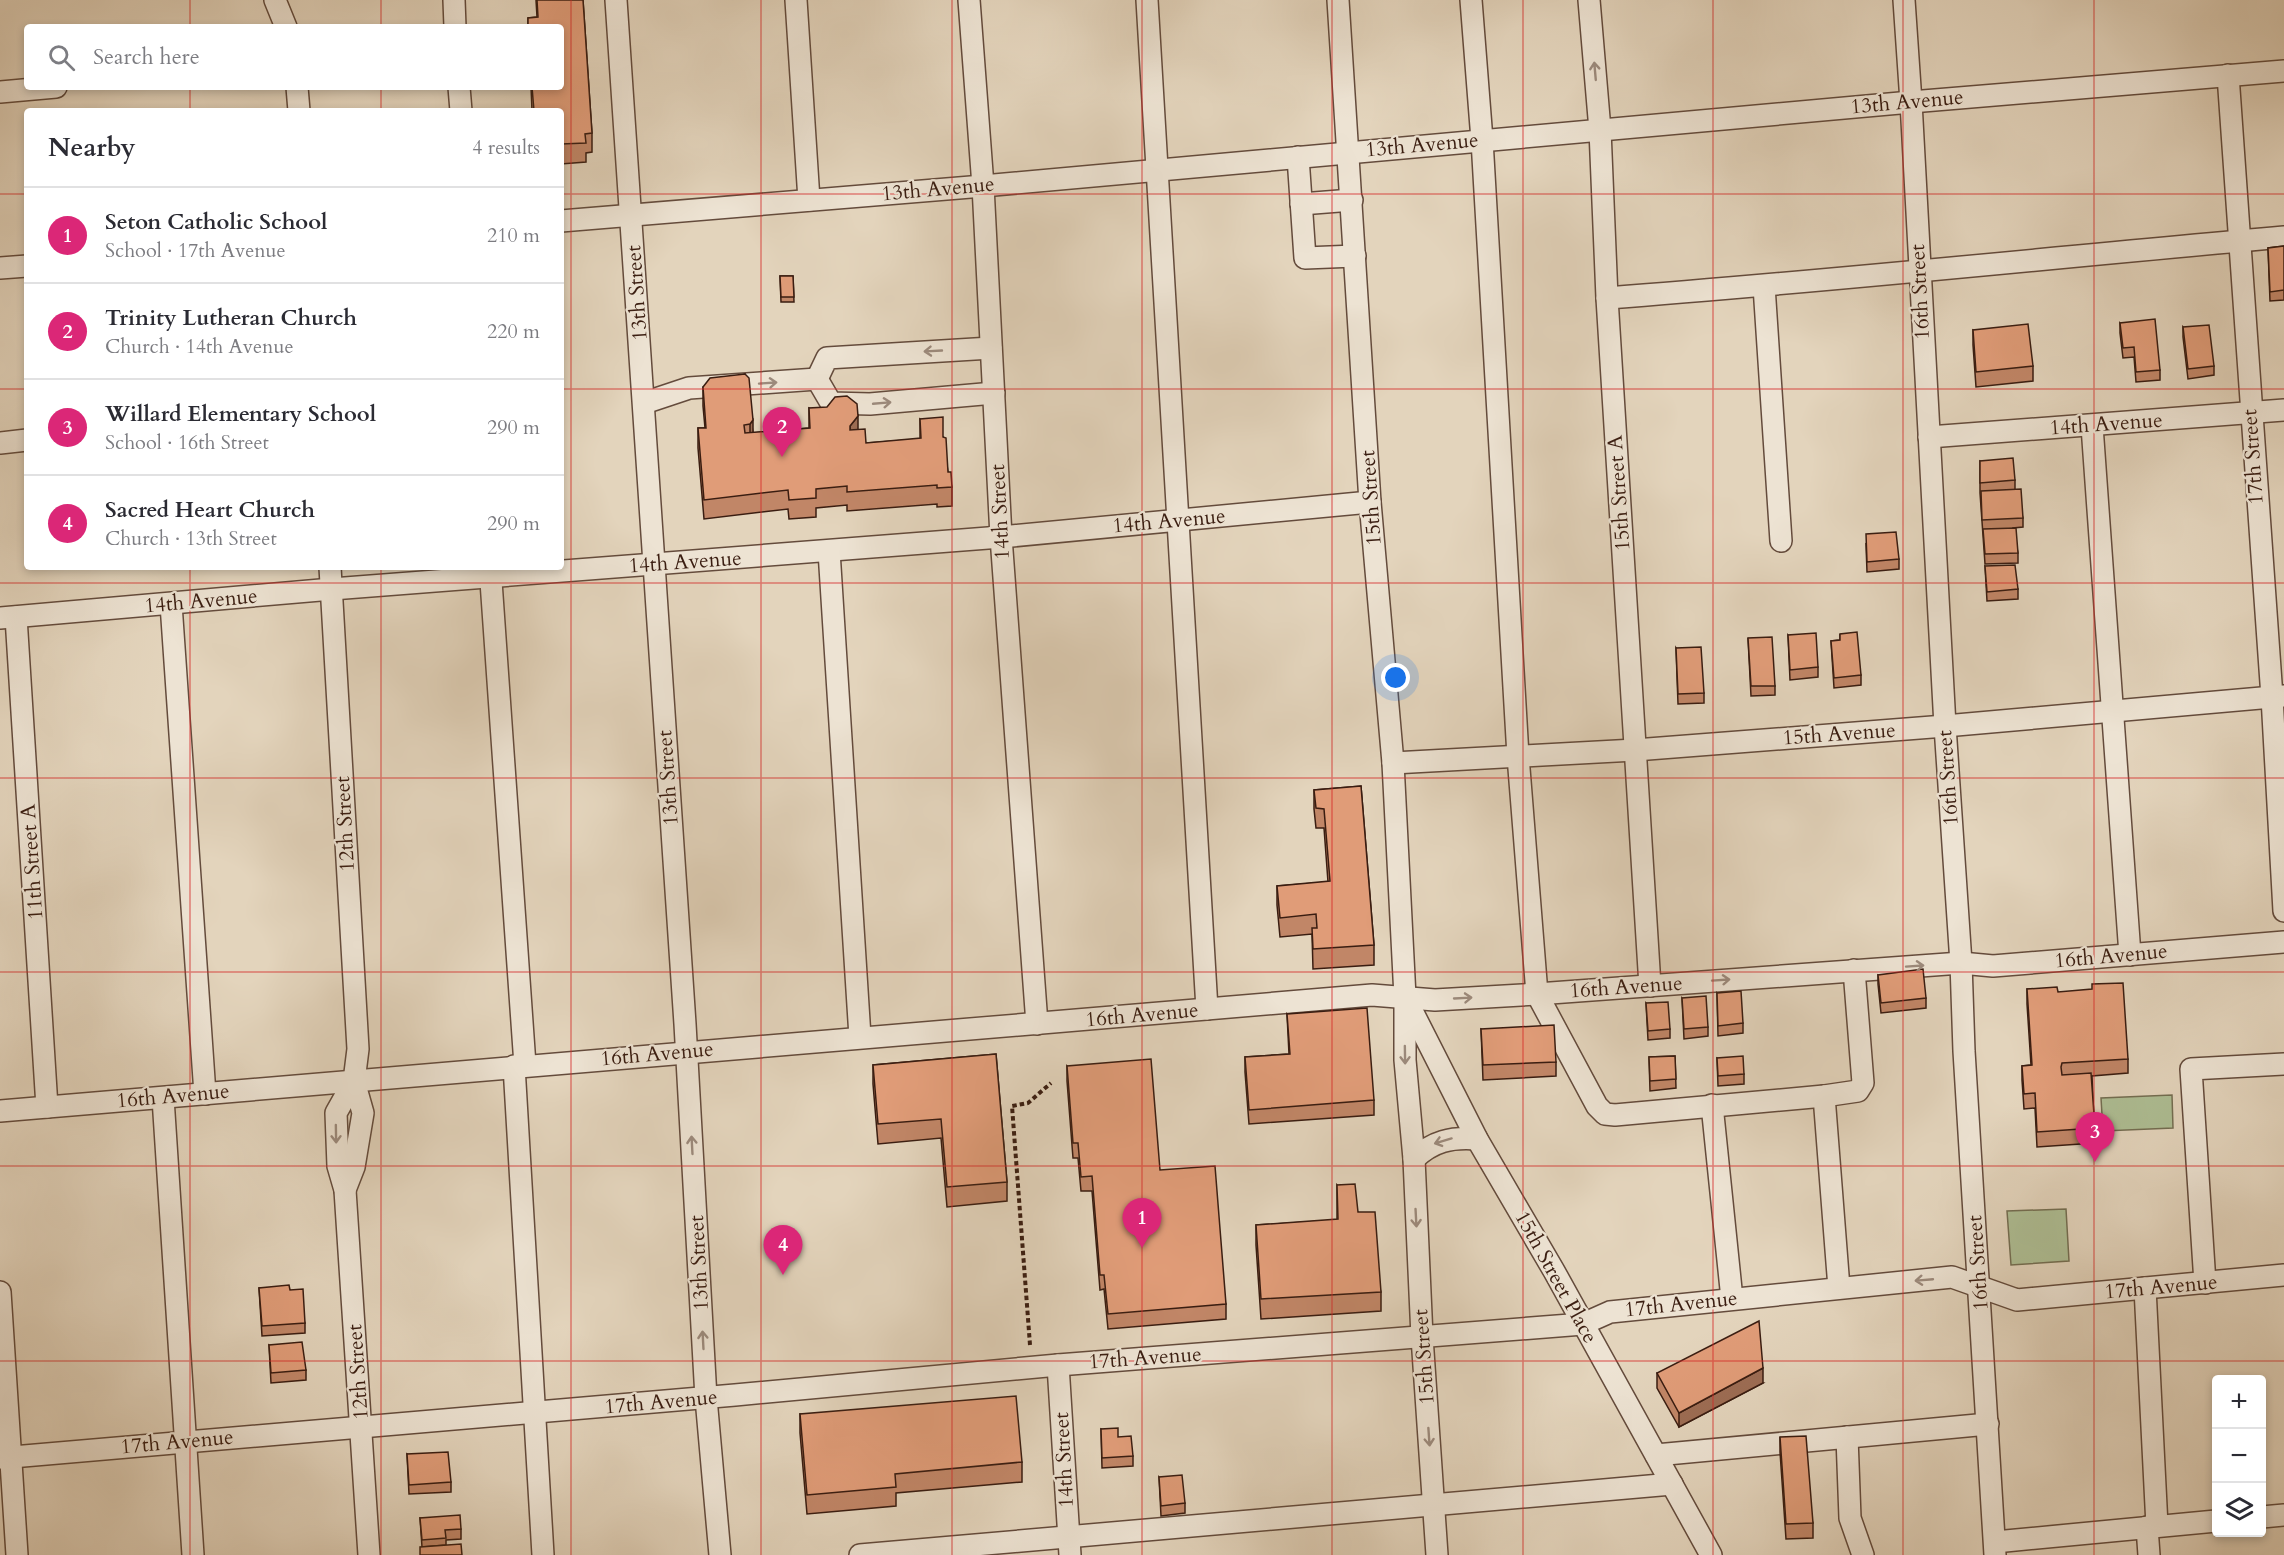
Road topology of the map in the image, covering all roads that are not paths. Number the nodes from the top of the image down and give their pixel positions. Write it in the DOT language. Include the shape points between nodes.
graph roads {
  1 [pos="274,0"];
  2 [pos="454,0"];
  3 [pos="616,0"];
  4 [pos="796,0"];
  5 [pos="969,0"];
  6 [pos="1147,0"];
  7 [pos="1338,0"];
  8 [pos="1471,0"];
  9 [pos="1589,0"];
  10 [pos="1904,0"];
  11 [pos="285,24"];
  12 [pos="455,24"];
  13 [pos="2284,71"];
  14 [pos="2228,75"];
  15 [pos="24,90"];
  16 [pos="297,90"];
  17 [pos="459,90"];
  18 [pos="0,92"];
  19 [pos="1911,102"];
  20 [pos="299,108"];
  21 [pos="461,108"];
  22 [pos="1600,130"];
  23 [pos="1482,140"];
  24 [pos="1349,152"];
  25 [pos="1298,157"];
  26 [pos="1158,170"];
  27 [pos="982,186"];
  28 [pos="809,200"];
  29 [pos="1352,200"];
  30 [pos="1301,204"];
  31 [pos="632,215"];
  32 [pos="564,221"];
  33 [pos="2284,237"];
  34 [pos="2239,241"];
  35 [pos="1355,256"];
  36 [pos="24,266"];
  37 [pos="0,268"];
  38 [pos="1919,270"];
  39 [pos="1764,286"];
  40 [pos="1607,298"];
  41 [pos="991,348"];
  42 [pos="817,379"];
  43 [pos="994,393"];
  44 [pos="644,403"];
  45 [pos="2284,410"];
  46 [pos="2250,413"];
  47 [pos="2092,426"];
  48 [pos="1929,437"];
  49 [pos="24,440"];
  50 [pos="0,443"];
  51 [pos="1370,502"];
  52 [pos="1178,520"];
  53 [pos="1001,537"];
  54 [pos="1781,541"];
  55 [pos="829,551"];
  56 [pos="654,565"];
  57 [pos="564,569"];
  58 [pos="330,570"];
  59 [pos="537,570"];
  60 [pos="490,572"];
  61 [pos="332,589"];
  62 [pos="171,604"];
  63 [pos="8,618"];
  64 [pos="2278,697"];
  65 [pos="2111,711"];
  66 [pos="1945,726"];
  67 [pos="1635,750"];
  68 [pos="1518,756"];
  69 [pos="1393,763"];
  70 [pos="2284,911"];
  71 [pos="2284,942"];
  72 [pos="2130,955"];
  73 [pos="1961,963"];
  74 [pos="1854,970"];
  75 [pos="1650,986"];
  76 [pos="1537,994"];
  77 [pos="1405,997"];
  78 [pos="1207,1010"];
  79 [pos="1037,1024"];
  80 [pos="860,1037"];
  81 [pos="686,1052"];
  82 [pos="2284,1064"];
  83 [pos="520,1066"];
  84 [pos="354,1082"];
  85 [pos="205,1094"];
  86 [pos="1824,1096"];
  87 [pos="163,1098"];
  88 [pos="1712,1105"];
  89 [pos="47,1107"];
  90 [pos="0,1111"];
  91 [pos="1477,1139"];
  92 [pos="1414,1159"];
  93 [pos="2284,1275"];
  94 [pos="2205,1283"];
  95 [pos="1839,1288"];
  96 [pos="1980,1288"];
  97 [pos="2145,1288"];
  98 [pos="0,1292"];
  99 [pos="1732,1299"];
  100 [pos="1583,1324"];
  101 [pos="1422,1337"];
  102 [pos="1058,1365"];
  103 [pos="706,1398"];
  104 [pos="533,1413"];
  105 [pos="1988,1424"];
  106 [pos="362,1427"];
  107 [pos="1847,1437"];
  108 [pos="186,1442"];
  109 [pos="1656,1455"];
  110 [pos="6,1458"];
  111 [pos="1672,1485"];
  112 [pos="1434,1506"];
  113 [pos="2284,1515"];
  114 [pos="2266,1517"];
  115 [pos="2212,1521"];
  116 [pos="2152,1527"];
  117 [pos="1069,1546"];
  118 [pos="1995,1548"];
  119 [pos="17,1555"];
  120 [pos="193,1555"];
  121 [pos="369,1555"];
  122 [pos="543,1555"];
  123 [pos="720,1555"];
  124 [pos="860,1555"];
  125 [pos="1437,1555"];
  126 [pos="1711,1555"];
  127 [pos="1863,1555"];
  128 [pos="2149,1555"];
  1 -- 11 [label="street"];
  2 -- 12 [label="street"];
  3 -- 31 [label="street, 13th Street"];
  4 -- 28 [label="street"];
  5 -- 27 [label="street, 14th Street"];
  6 -- 26 [label="street"];
  7 -- 24 [label="street, 15th Street"];
  8 -- 23 [label="street"];
  22 -- 9 [label="street, 15th Street A, one-way"];
  10 -- 19 [label="street, 16th Street"];
  13 -- 14 [label="street, 13th Avenue"];
  14 -- 19 [label="street, 13th Avenue"];
  14 -- 34 [label="street, 17th Street"];
  15 -- 18 [label="street"];
  16 -- 20 [label="street"];
  17 -- 21 [label="street"];
  19 -- 22 [label="street, 13th Avenue"];
  19 -- 38 [label="street, 16th Street"];
  22 -- 23 [label="street, 13th Avenue"];
  22 -- 40 [label="street, 15th Street A"];
  23 -- 24 [label="street, 13th Avenue"];
  23 -- 68 [label="street"];
  24 -- 25 [label="street, 13th Avenue"];
  24 -- 29 [label="street, 15th Street"];
  25 -- 26 [label="street, 13th Avenue"];
  25 -- 30 [label="street"];
  26 -- 27 [label="street, 13th Avenue"];
  26 -- 52 [label="street"];
  27 -- 28 [label="street, 13th Avenue"];
  27 -- 41 [label="street, 14th Street"];
  28 -- 31 [label="street, 13th Avenue"];
  29 -- 30 [label="street"];
  29 -- 35 [label="street, 15th Street"];
  30 -- 35 [label="street" via="1305,258"];
  31 -- 32 [label="street, 13th Avenue"];
  31 -- 44 [label="street, 13th Street"];
  33 -- 34 [label="street"];
  34 -- 38 [label="street"];
  34 -- 46 [label="street, 17th Street"];
  35 -- 51 [label="street, 15th Street"];
  36 -- 37 [label="street"];
  38 -- 39 [label="street"];
  38 -- 48 [label="street, 16th Street"];
  39 -- 40 [label="street"];
  39 -- 54 [label="street"];
  40 -- 67 [label="street, 15th Street A"];
  41 -- 42 [label="street, one-way" via="827,358"];
  41 -- 43 [label="street, 14th Street"];
  42 -- 43 [label="street, one-way" via="831,403 870,404"];
  44 -- 42 [label="street, one-way" via="689,388"];
  43 -- 53 [label="street, 14th Street"];
  44 -- 56 [label="street, 13th Street"];
  45 -- 46 [label="street, 14th Avenue"];
  46 -- 47 [label="street, 14th Avenue"];
  46 -- 64 [label="street, 17th Street"];
  47 -- 48 [label="street, 14th Avenue"];
  47 -- 65 [label="street"];
  48 -- 66 [label="street, 16th Street"];
  49 -- 50 [label="street"];
  51 -- 52 [label="street, 14th Avenue"];
  51 -- 69 [label="street, 15th Street"];
  52 -- 53 [label="street, 14th Avenue"];
  52 -- 78 [label="street"];
  53 -- 55 [label="street, 14th Avenue"];
  53 -- 79 [label="street, 14th Street"];
  55 -- 56 [label="street, 14th Avenue"];
  55 -- 80 [label="street"];
  56 -- 57 [label="street, 14th Avenue"];
  56 -- 81 [label="street, 13th Street"];
  58 -- 61 [label="street, 12th Street"];
  59 -- 60 [label="street, 14th Avenue"];
  60 -- 61 [label="street, 14th Avenue"];
  60 -- 83 [label="street"];
  61 -- 62 [label="street, 14th Avenue"];
  61 -- 84 [label="street, 12th Street" via="358,1049"];
  62 -- 63 [label="street, 14th Avenue"];
  62 -- 85 [label="street"];
  63 -- 89 [label="street, 11th Street A"];
  64 -- 65 [label="street, 15th Avenue"];
  64 -- 70 [label="street, 17th Street"];
  65 -- 66 [label="street, 15th Avenue"];
  65 -- 72 [label="street"];
  66 -- 67 [label="street, 15th Avenue"];
  66 -- 73 [label="street, 16th Street"];
  67 -- 68 [label="street, 15th Avenue"];
  67 -- 75 [label="street, 15th Street A"];
  68 -- 69 [label="street, 15th Avenue"];
  68 -- 76 [label="street"];
  69 -- 77 [label="street, 15th Street"];
  71 -- 72 [label="street, 16th Avenue"];
  72 -- 73 [label="street, 16th Avenue" via="1993,966"];
  74 -- 73 [label="street, 16th Avenue, one-way"];
  73 -- 96 [label="street, 16th Street"];
  75 -- 74 [label="street, 16th Avenue, one-way"];
  74 -- 86 [label="street" via="1863,1083 1858,1091"];
  75 -- 76 [label="street, 16th Avenue"];
  77 -- 76 [label="street, 16th Avenue, one-way" via="1435,1000"];
  76 -- 88 [label="street" via="1597,1106 1605,1114"];
  77 -- 78 [label="street, 16th Avenue" via="1372,995"];
  77 -- 91 [label="street, 15th Street Place"];
  77 -- 92 [label="street, 15th Street, one-way" via="1405,1060"];
  78 -- 79 [label="street, 16th Avenue"];
  79 -- 80 [label="street, 16th Avenue"];
  80 -- 81 [label="street, 16th Avenue"];
  81 -- 83 [label="street, 16th Avenue"];
  103 -- 81 [label="street, 13th Street, one-way"];
  82 -- 94 [label="street" via="2191,1069"];
  83 -- 84 [label="street, 16th Avenue"];
  83 -- 104 [label="street"];
  84 -- 85 [label="street, 16th Avenue"];
  84 -- 106 [label="street, 12th Street" via="336,1113"];
  85 -- 87 [label="street, 16th Avenue"];
  86 -- 88 [label="street"];
  86 -- 95 [label="street"];
  87 -- 89 [label="street, 16th Avenue"];
  87 -- 108 [label="street"];
  88 -- 99 [label="street"];
  89 -- 90 [label="street, 16th Avenue"];
  91 -- 92 [label="street, one-way" via="1456,1137 1440,1142 1426,1147"];
  91 -- 100 [label="street, 15th Street Place"];
  92 -- 101 [label="street, 15th Street, one-way"];
  93 -- 94 [label="street, 17th Avenue"];
  94 -- 97 [label="street, 17th Avenue"];
  96 -- 95 [label="street, 17th Avenue, one-way" via="1952,1277"];
  95 -- 99 [label="street, 17th Avenue"];
  96 -- 97 [label="street, 17th Avenue" via="2017,1300"];
  96 -- 105 [label="street, 16th Street"];
  97 -- 116 [label="street"];
  98 -- 110 [label="street"];
  99 -- 100 [label="street, 17th Avenue" via="1610,1312"];
  100 -- 101 [label="street, 17th Avenue"];
  100 -- 109 [label="street, 15th Street Place"];
  101 -- 102 [label="street, 17th Avenue"];
  101 -- 112 [label="street, 15th Street, one-way"];
  102 -- 103 [label="street, 17th Avenue"];
  102 -- 117 [label="street, 14th Street"];
  103 -- 104 [label="street, 17th Avenue"];
  103 -- 123 [label="street, 13th Street"];
  104 -- 106 [label="street, 17th Avenue"];
  104 -- 122 [label="street"];
  105 -- 107 [label="street"];
  105 -- 118 [label="street, 16th Street"];
  106 -- 108 [label="street, 17th Avenue"];
  106 -- 121 [label="street, 12th Street"];
  107 -- 109 [label="street"];
  107 -- 127 [label="street" via="1850,1518"];
  108 -- 110 [label="street, 17th Avenue"];
  108 -- 120 [label="street"];
  109 -- 111 [label="street, 15th Street Place"];
  110 -- 119 [label="street"];
  111 -- 112 [label="street"];
  111 -- 126 [label="street, 15th Street Place"];
  112 -- 117 [label="street"];
  112 -- 125 [label="street, 15th Street"];
  113 -- 114 [label="street"];
  115 -- 116 [label="street"];
  116 -- 118 [label="street"];
  116 -- 128 [label="street"];
  117 -- 124 [label="street"];
}
